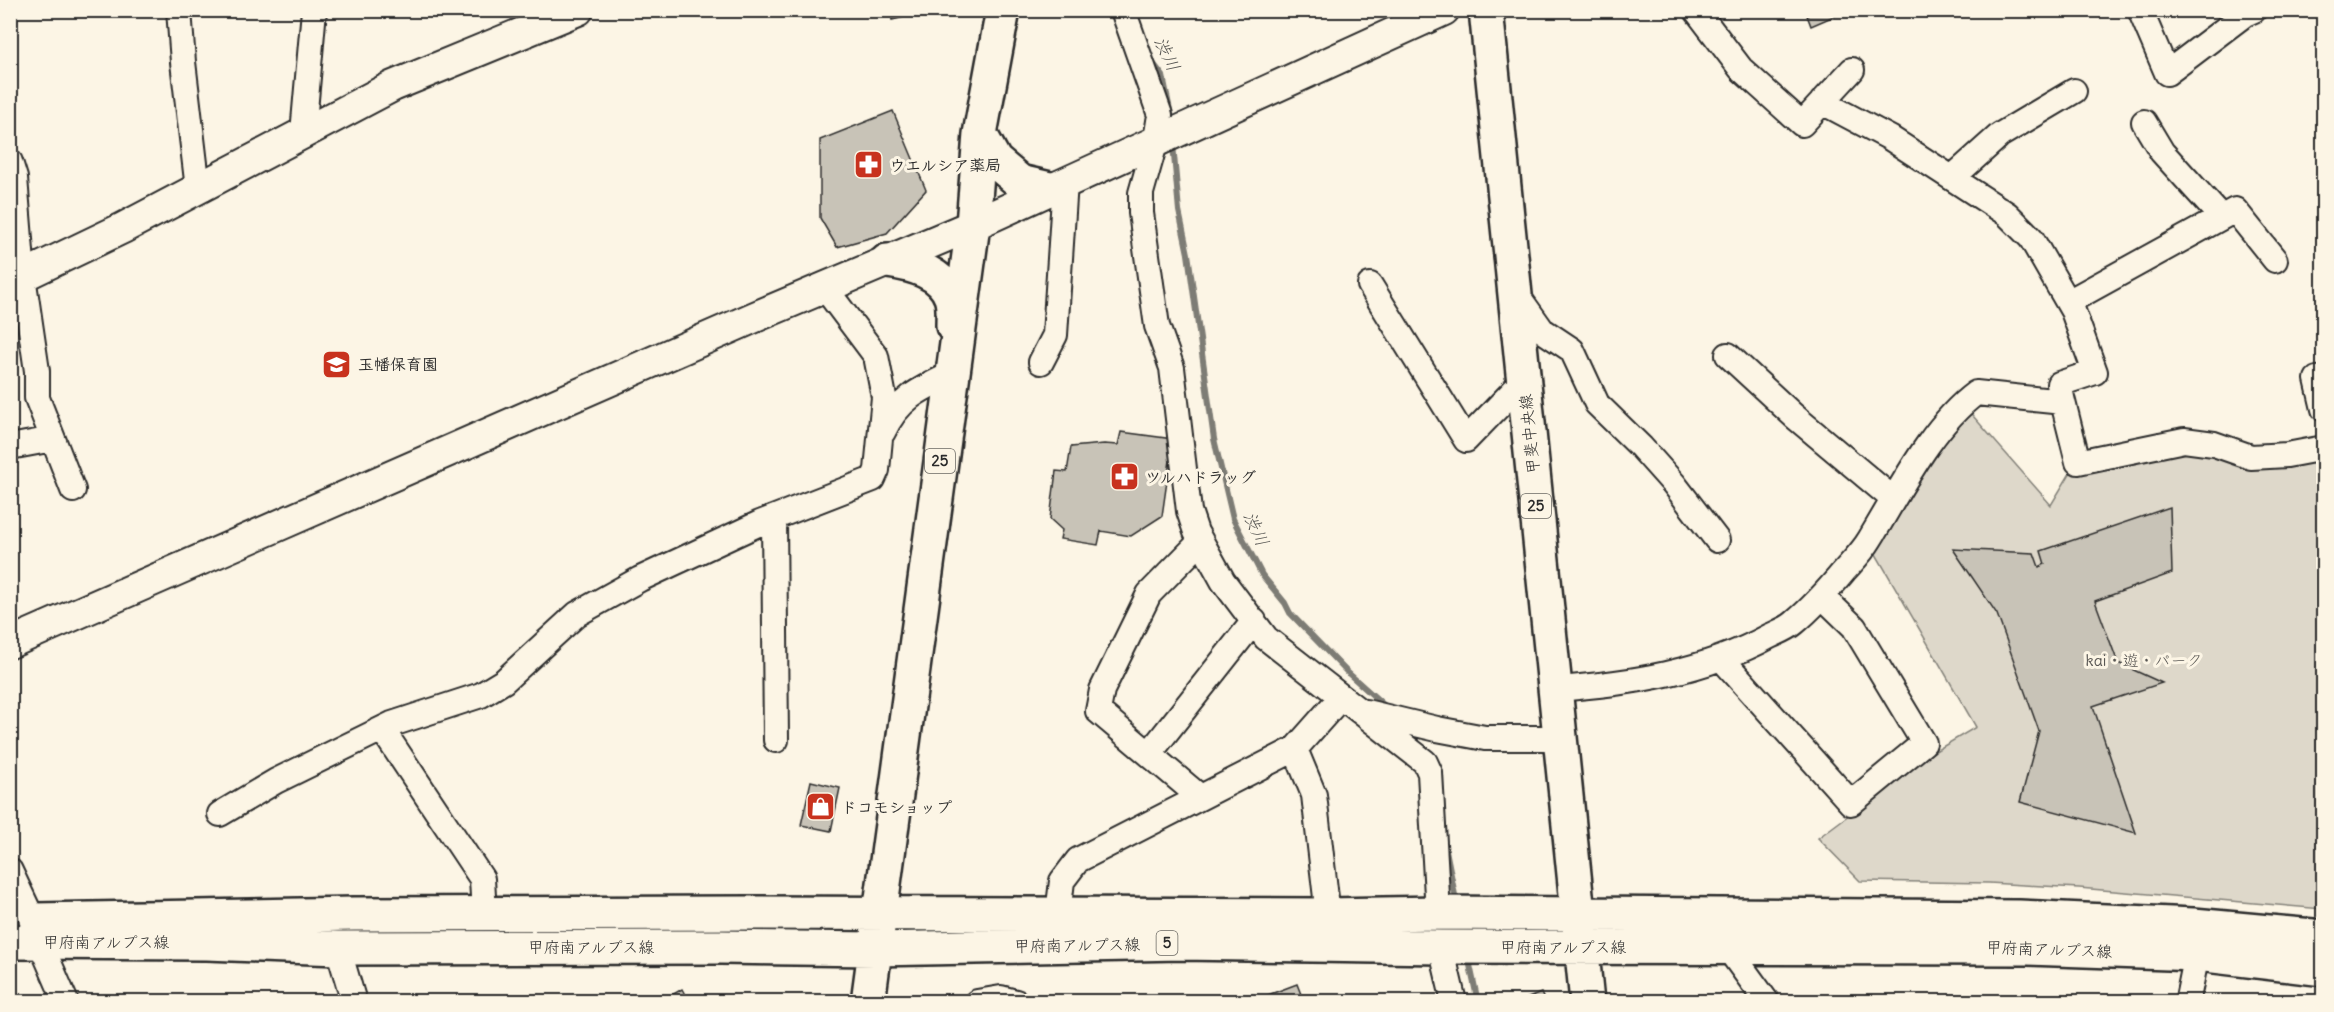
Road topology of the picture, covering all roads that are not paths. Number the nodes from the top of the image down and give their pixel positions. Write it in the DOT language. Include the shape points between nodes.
graph roads {
  1 [pos="179,10"];
  2 [pos="314,10"];
  3 [pos="578,10"];
  4 [pos="1003,10"];
  5 [pos="1123,10"];
  6 [pos="1444,10"];
  7 [pos="1486,10"];
  8 [pos="1696,10"];
  9 [pos="2140,10"];
  10 [pos="2254,10"];
  11 [pos="1852,70"];
  12 [pos="2074,91"];
  13 [pos="1822,102"];
  14 [pos="2144,122"];
  15 [pos="303,134"];
  16 [pos="980,134"];
  17 [pos="1156,140"];
  18 [pos="10,162"];
  19 [pos="1952,178"];
  20 [pos="1057,186"];
  21 [pos="198,189"];
  22 [pos="2221,217"];
  23 [pos="973,225"];
  24 [pos="2275,260"];
  25 [pos="887,261"];
  26 [pos="17,278"];
  27 [pos="1370,285"];
  28 [pos="825,288"];
  29 [pos="1514,290"];
  30 [pos="2068,302"];
  31 [pos="1728,355"];
  32 [pos="1041,362"];
  33 [pos="953,363"];
  34 [pos="2324,378"];
  35 [pos="1523,381"];
  36 [pos="2063,402"];
  37 [pos="2324,410"];
  38 [pos="53,439"];
  39 [pos="880,440"];
  40 [pos="10,447"];
  41 [pos="2324,448"];
  42 [pos="73,490"];
  43 [pos="1893,499"];
  44 [pos="774,518"];
  45 [pos="1717,540"];
  46 [pos="1201,541"];
  47 [pos="1822,596"];
  48 [pos="1254,621"];
  49 [pos="10,643"];
  50 [pos="1721,658"];
  51 [pos="1555,689"];
  52 [pos="1350,704"];
  53 [pos="382,729"];
  54 [pos="1560,738"];
  55 [pos="776,740"];
  56 [pos="1295,749"];
  57 [pos="1149,754"];
  58 [pos="1200,797"];
  59 [pos="220,814"];
  60 [pos="10,871"];
  61 [pos="880,913"];
  62 [pos="1438,913"];
  63 [pos="484,914"];
  64 [pos="1058,914"];
  65 [pos="1328,915"];
  66 [pos="1579,930"];
  67 [pos="23,931"];
  68 [pos="2324,937"];
  69 [pos="1441,947"];
  70 [pos="1727,947"];
  71 [pos="338,948"];
  72 [pos="874,949"];
  73 [pos="2197,954"];
  74 [pos="2324,969"];
  75 [pos="66,1002"];
  76 [pos="354,1002"];
  77 [pos="868,1002"];
  78 [pos="976,1002"];
  79 [pos="1016,1002"];
  80 [pos="1454,1002"];
  81 [pos="1587,1002"];
  82 [pos="1767,1002"];
  83 [pos="2190,1002"];
  1 -- 21 [label="street"];
  2 -- 15 [label="street"];
  3 -- 15 [label="street" via="393,86"];
  4 -- 16 [label="main road, 25"];
  5 -- 17 [label="street" via="1160,115"];
  6 -- 17 [label="street"];
  7 -- 29 [label="main road, 甲斐中央線 / 25"];
  8 -- 13 [label="street" via="1741,69 1802,124"];
  9 -- 10 [label="street" via="2167,73"];
  11 -- 13 [label="street"];
  12 -- 19 [label="street" via="2000,135"];
  13 -- 19 [label="street" via="1890,138"];
  14 -- 22 [label="street" via="2162,152"];
  15 -- 21 [label="street"];
  16 -- 20 [label="main road" via="995,161 1020,182"];
  16 -- 23 [label="main road, 25"];
  17 -- 20 [label="street"];
  17 -- 46 [label="street" via="1142,193 1141,213 1157,326 1172,368 1189,511"];
  18 -- 26 [label="street" via="15,178"];
  19 -- 30 [label="street" via="2007,214 2031,238"];
  20 -- 23 [label="street"];
  20 -- 32 [label="street" via="1055,335"];
  21 -- 26 [label="street"];
  22 -- 24 [label="street" via="2235,210"];
  22 -- 30 [label="street"];
  23 -- 25 [label="street"];
  23 -- 33 [label="main road, 25"];
  25 -- 28 [label="street"];
  25 -- 33 [label="main road" via="923,269 951,297"];
  26 -- 38 [label="street" via="38,370 37,398"];
  27 -- 35 [label="street" via="1466,440"];
  28 -- 39 [label="street" via="876,356 884,397"];
  28 -- 49 [label="street"];
  29 -- 35 [label="main road, 甲斐中央線 / 25"];
  29 -- 45 [label="street" via="1542,330 1572,350 1596,405 1641,447"];
  30 -- 36 [label="street" via="2095,372 2059,384"];
  31 -- 43 [label="street"];
  33 -- 39 [label="street" via="905,399 890,417"];
  33 -- 61 [label="main road, 25"];
  34 -- 37 [label="street" via="2317,379"];
  35 -- 51 [label="main road, 甲斐中央線 / 25"];
  36 -- 41 [label="street" via="2078,462 2184,440 2214,444 2251,457"];
  36 -- 43 [label="street" via="1976,393 1963,402 1939,431"];
  38 -- 40 [label="street"];
  38 -- 42 [label="street"];
  39 -- 44 [label="street" via="873,479"];
  43 -- 47 [label="street" via="1869,543"];
  44 -- 53 [label="street" via="640,579 576,614 504,681 481,695"];
  44 -- 55 [label="street"];
  46 -- 48 [label="street" via="1223,581"];
  46 -- 57 [label="street" via="1149,594 1102,690 1098,711"];
  47 -- 50 [label="street" via="1792,624 1744,651"];
  47 -- 50 [label="street" via="1854,627 1924,743 1851,802"];
  48 -- 52 [label="street" via="1266,638"];
  48 -- 57 [label="street"];
  50 -- 51 [label="street" via="1634,681"];
  51 -- 54 [label="main road, 甲斐中央線 / 25"];
  52 -- 54 [label="street" via="1485,738"];
  52 -- 56 [label="street"];
  52 -- 62 [label="street" via="1425,762 1430,773"];
  53 -- 59 [label="street" via="276,781"];
  53 -- 63 [label="street" via="482,879"];
  54 -- 66 [label="main road, 甲斐中央線 / 25"];
  56 -- 58 [label="street"];
  56 -- 65 [label="street" via="1314,795"];
  57 -- 58 [label="street"];
  58 -- 64 [label="street" via="1078,860 1062,881"];
  60 -- 67 [label="street"];
  61 -- 63 [label="main road, 甲府南アルプス線 / 5"];
  61 -- 64 [label="main road, 甲府南アルプス線 / 5"];
  61 -- 72 [label="main road, 25"];
  62 -- 65 [label="main road, 甲府南アルプス線 / 5"];
  62 -- 66 [label="main road, 甲府南アルプス線 / 5"];
  63 -- 67 [label="main road, 甲府南アルプス線 / 5"];
  64 -- 65 [label="main road, 甲府南アルプス線 / 5"];
  66 -- 68 [label="main road, 甲府南アルプス線 / 5" via="2019,917 2193,925"];
  66 -- 69 [label="main road, 甲府南アルプス線 / 5"];
  66 -- 70 [label="main road, 甲府南アルプス線 / 5"];
  66 -- 81 [label="main road, 甲斐中央線 / 25"];
  67 -- 71 [label="main road, 甲府南アルプス線 / 5"];
  67 -- 75 [label="street"];
  69 -- 72 [label="main road, 甲府南アルプス線 / 5" via="1181,943"];
  69 -- 80 [label="street"];
  70 -- 73 [label="main road, 甲府南アルプス線 / 5" via="2028,948"];
  70 -- 82 [label="street"];
  71 -- 72 [label="main road, 甲府南アルプス線 / 5"];
  71 -- 76 [label="street"];
  72 -- 77 [label="main road, 25"];
  73 -- 74 [label="main road, 甲府南アルプス線 / 5"];
  73 -- 83 [label="street"];
  78 -- 79 [label="street" via="1001,998"];
}
